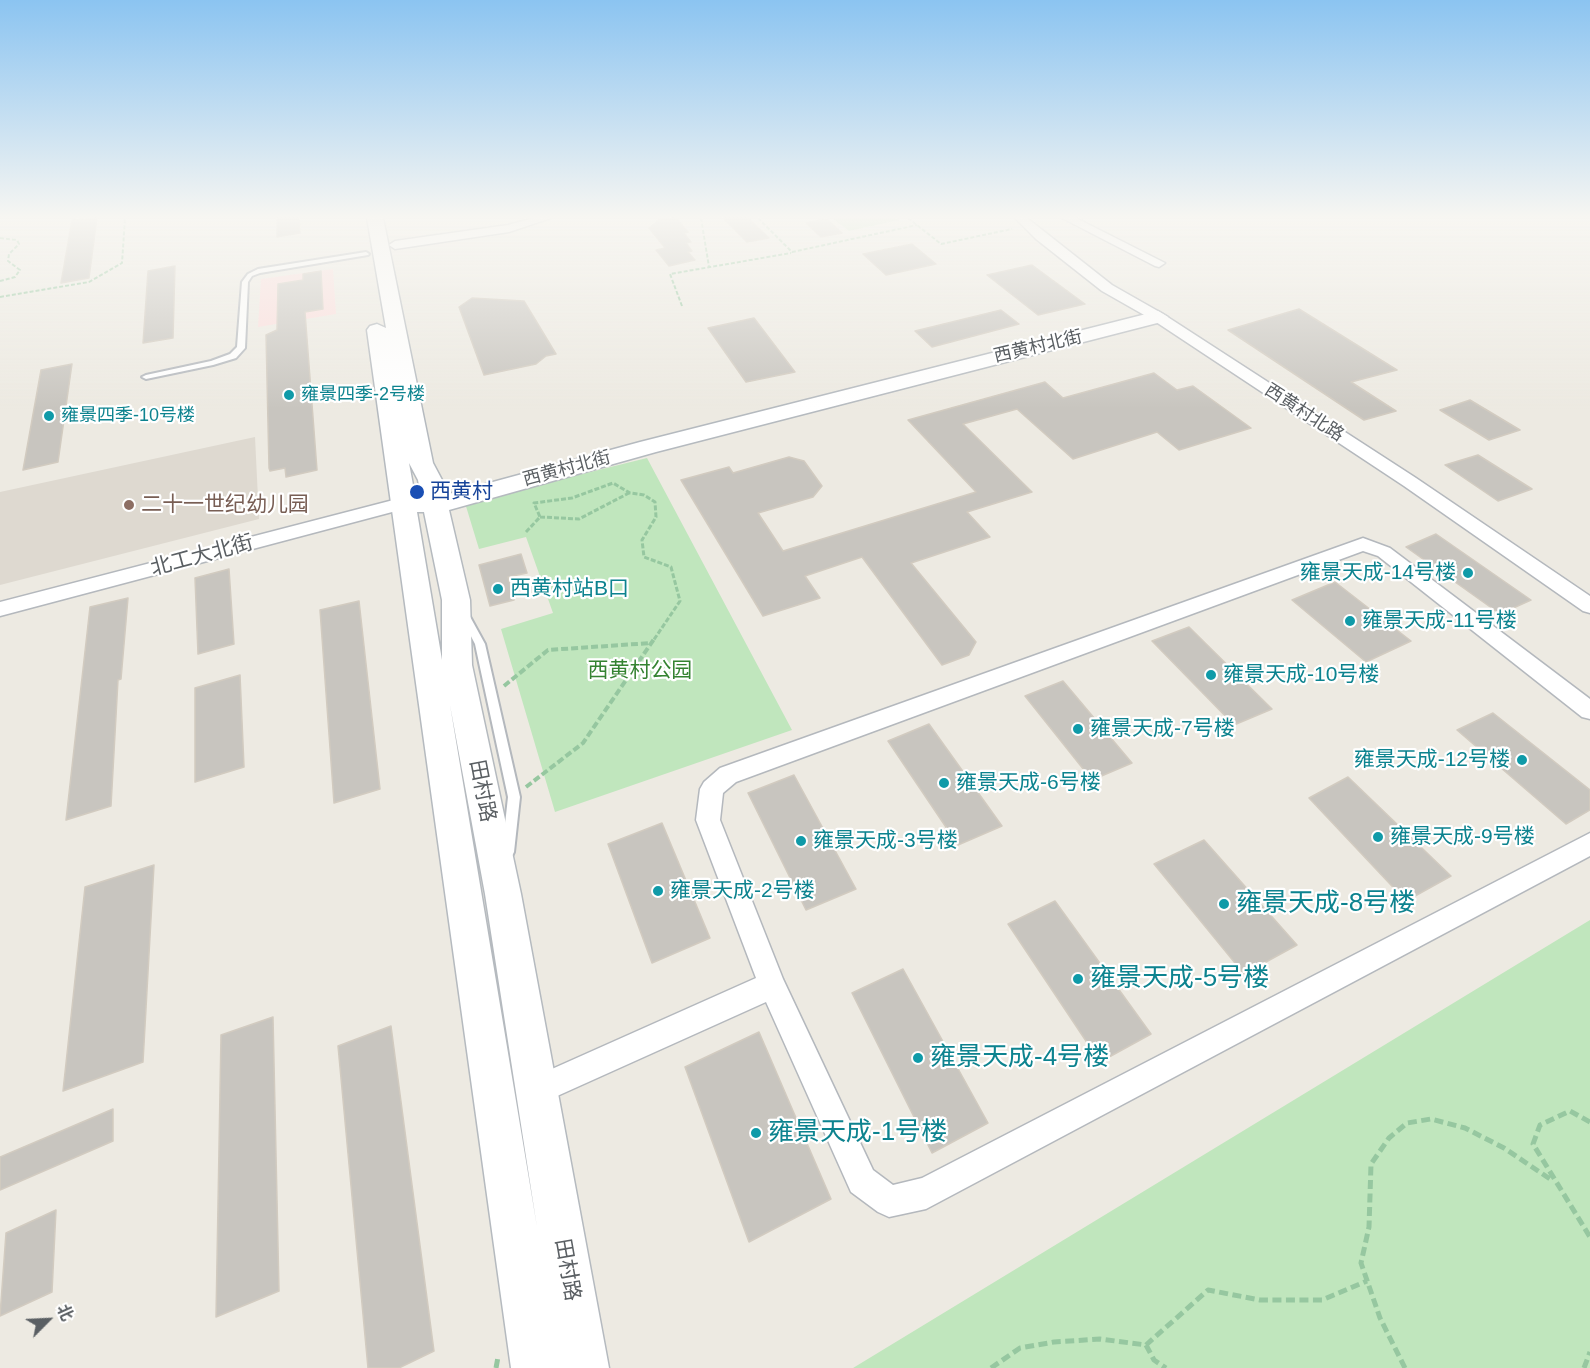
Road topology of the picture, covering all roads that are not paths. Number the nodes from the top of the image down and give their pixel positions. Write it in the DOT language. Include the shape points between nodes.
graph roads {
  1 [pos="245,282"];
  2 [pos="388,282"];
  3 [pos="1099,282"];
  4 [pos="1152,313"];
  5 [pos="146,377"];
  6 [pos="425,494"];
  7 [pos="456,600"];
  8 [pos="1590,606"];
  9 [pos="0,609"];
  10 [pos="1590,711"];
  11 [pos="1590,844"];
  12 [pos="503,894"];
  13 [pos="772,985"];
  14 [pos="535,1091"];
  15 [pos="537,1368"];
  16 [pos="584,1368"];
  1 -- 5 [label="lane" via="241,348 233,356"];
  2 -- 6 [label="main road, 田村路"];
  3 -- 4 [label="street, 西黄村北路"];
  4 -- 6 [label="main road, 西黄村北街" via="995,357"];
  4 -- 8 [label="street, 西黄村北路"];
  6 -- 7 [label="main road, 田村路"];
  6 -- 9 [label="street, 北工大北街"];
  6 -- 15 [label="main road, 田村路"];
  7 -- 12 [label="main road, 田村路" via="457,665"];
  7 -- 12 [label="lane" via="480,644 514,796"];
  10 -- 13 [label="street" via="1384,552 1364,544 1309,562 719,781 712,789 708,820"];
  11 -- 13 [label="street" via="927,1192 890,1201 862,1181"];
  12 -- 14 [label="main road, 田村路"];
  13 -- 14 [label="street"];
  14 -- 16 [label="main road, 田村路"];
}
